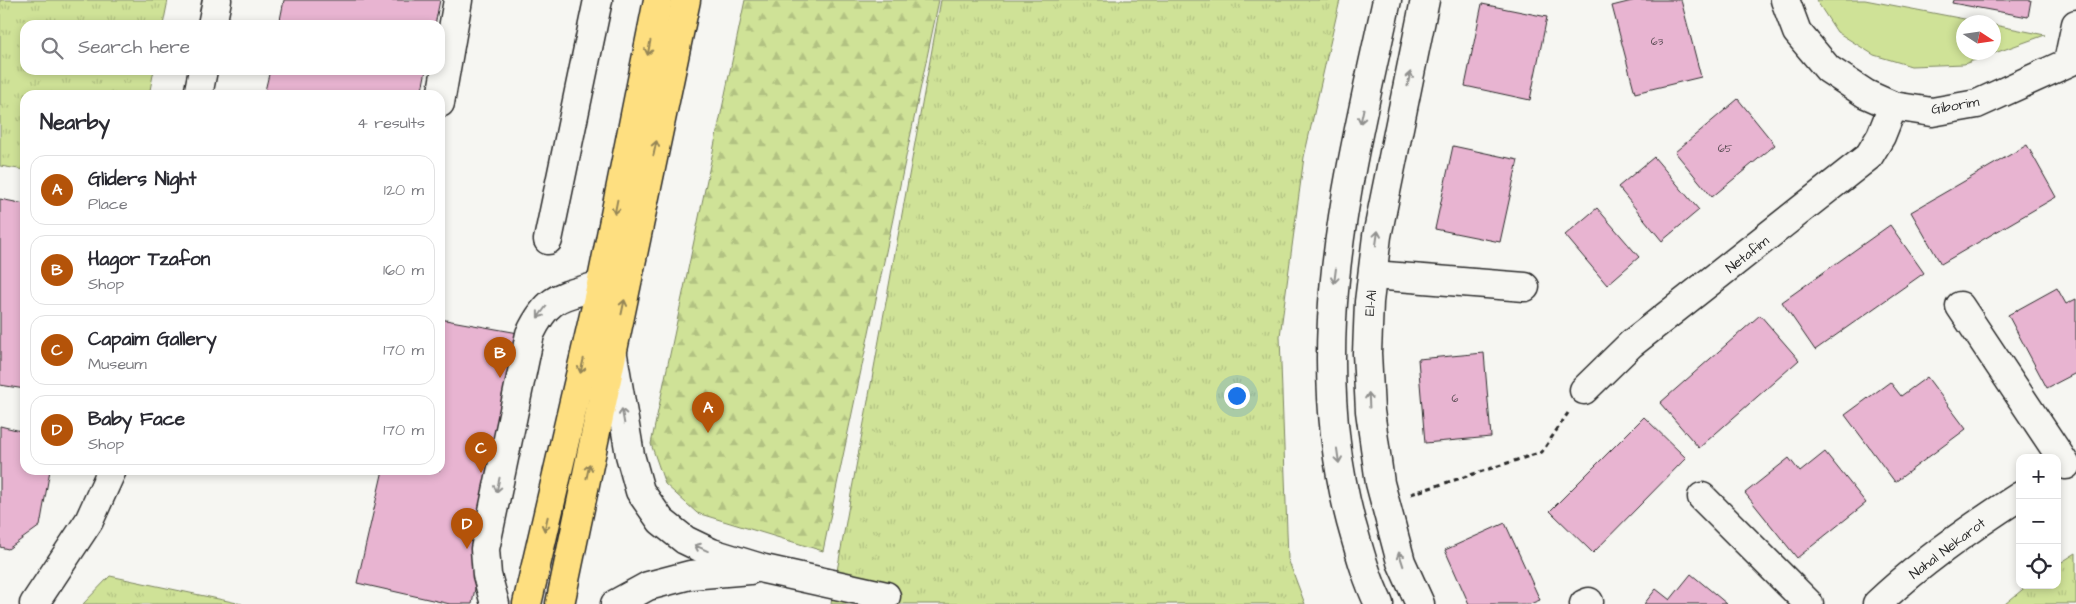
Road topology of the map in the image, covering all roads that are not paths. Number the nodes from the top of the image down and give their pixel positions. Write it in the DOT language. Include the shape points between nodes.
graph roads {
  1 [pos="217,0"];
  2 [pos="458,0"];
  3 [pos="598,0"];
  4 [pos="658,0"];
  5 [pos="686,0"];
  6 [pos="1387,0"];
  7 [pos="1426,0"];
  8 [pos="1785,0"];
  9 [pos="213,20"];
  10 [pos="2076,24"];
  11 [pos="2073,68"];
  12 [pos="445,74"];
  13 [pos="202,75"];
  14 [pos="445,75"];
  15 [pos="199,90"];
  16 [pos="442,90"];
  17 [pos="1893,106"];
  18 [pos="548,240"];
  19 [pos="1373,275"];
  20 [pos="601,285"];
  21 [pos="1525,287"];
  22 [pos="1960,306"];
  23 [pos="613,355"];
  24 [pos="1584,390"];
  25 [pos="2066,465"];
  26 [pos="110,475"];
  27 [pos="1702,497"];
  28 [pos="2016,498"];
  29 [pos="764,569"];
  30 [pos="886,596"];
  31 [pos="34,604"];
  32 [pos="496,604"];
  33 [pos="527,604"];
  34 [pos="560,604"];
  35 [pos="615,604"];
  36 [pos="1379,604"];
  37 [pos="1420,604"];
  38 [pos="1809,604"];
  39 [pos="1878,604"];
  1 -- 9 [label="street"];
  2 -- 12 [label="street"];
  3 -- 18 [label="street"];
  4 -- 20 [label="highway, one-way"];
  23 -- 5 [label="highway, one-way"];
  6 -- 36 [label="street, one-way" via="1340,231 1329,352 1332,416 1343,490 1366,576"];
  19 -- 7 [label="street, El-Al, one-way" via="1391,162"];
  8 -- 17 [label="street, Giborim" via="1797,32 1828,69 1866,94"];
  10 -- 11 [label="street"];
  11 -- 17 [label="street, Giborim" via="1977,104 1932,112"];
  13 -- 15 [label="street"];
  14 -- 16 [label="street"];
  17 -- 24 [label="street, Netafim" via="1869,156 1632,344"];
  19 -- 21 [label="street"];
  37 -- 19 [label="street, El-Al, one-way" via="1401,562 1380,484 1370,411 1367,353"];
  20 -- 32 [label="street, one-way" via="553,299 530,334 485,549 487,575"];
  20 -- 33 [label="highway, one-way"];
  22 -- 25 [label="street"];
  29 -- 23 [label="street, one-way" via="685,540 661,521 640,491 630,455"];
  34 -- 23 [label="highway, one-way"];
  26 -- 31 [label="street" via="89,521"];
  27 -- 38 [label="street"];
  28 -- 39 [label="street, Nahal Nekarot" via="1984,518"];
  29 -- 30 [label="street"];
  29 -- 35 [label="street" via="690,575 648,586"];
}
